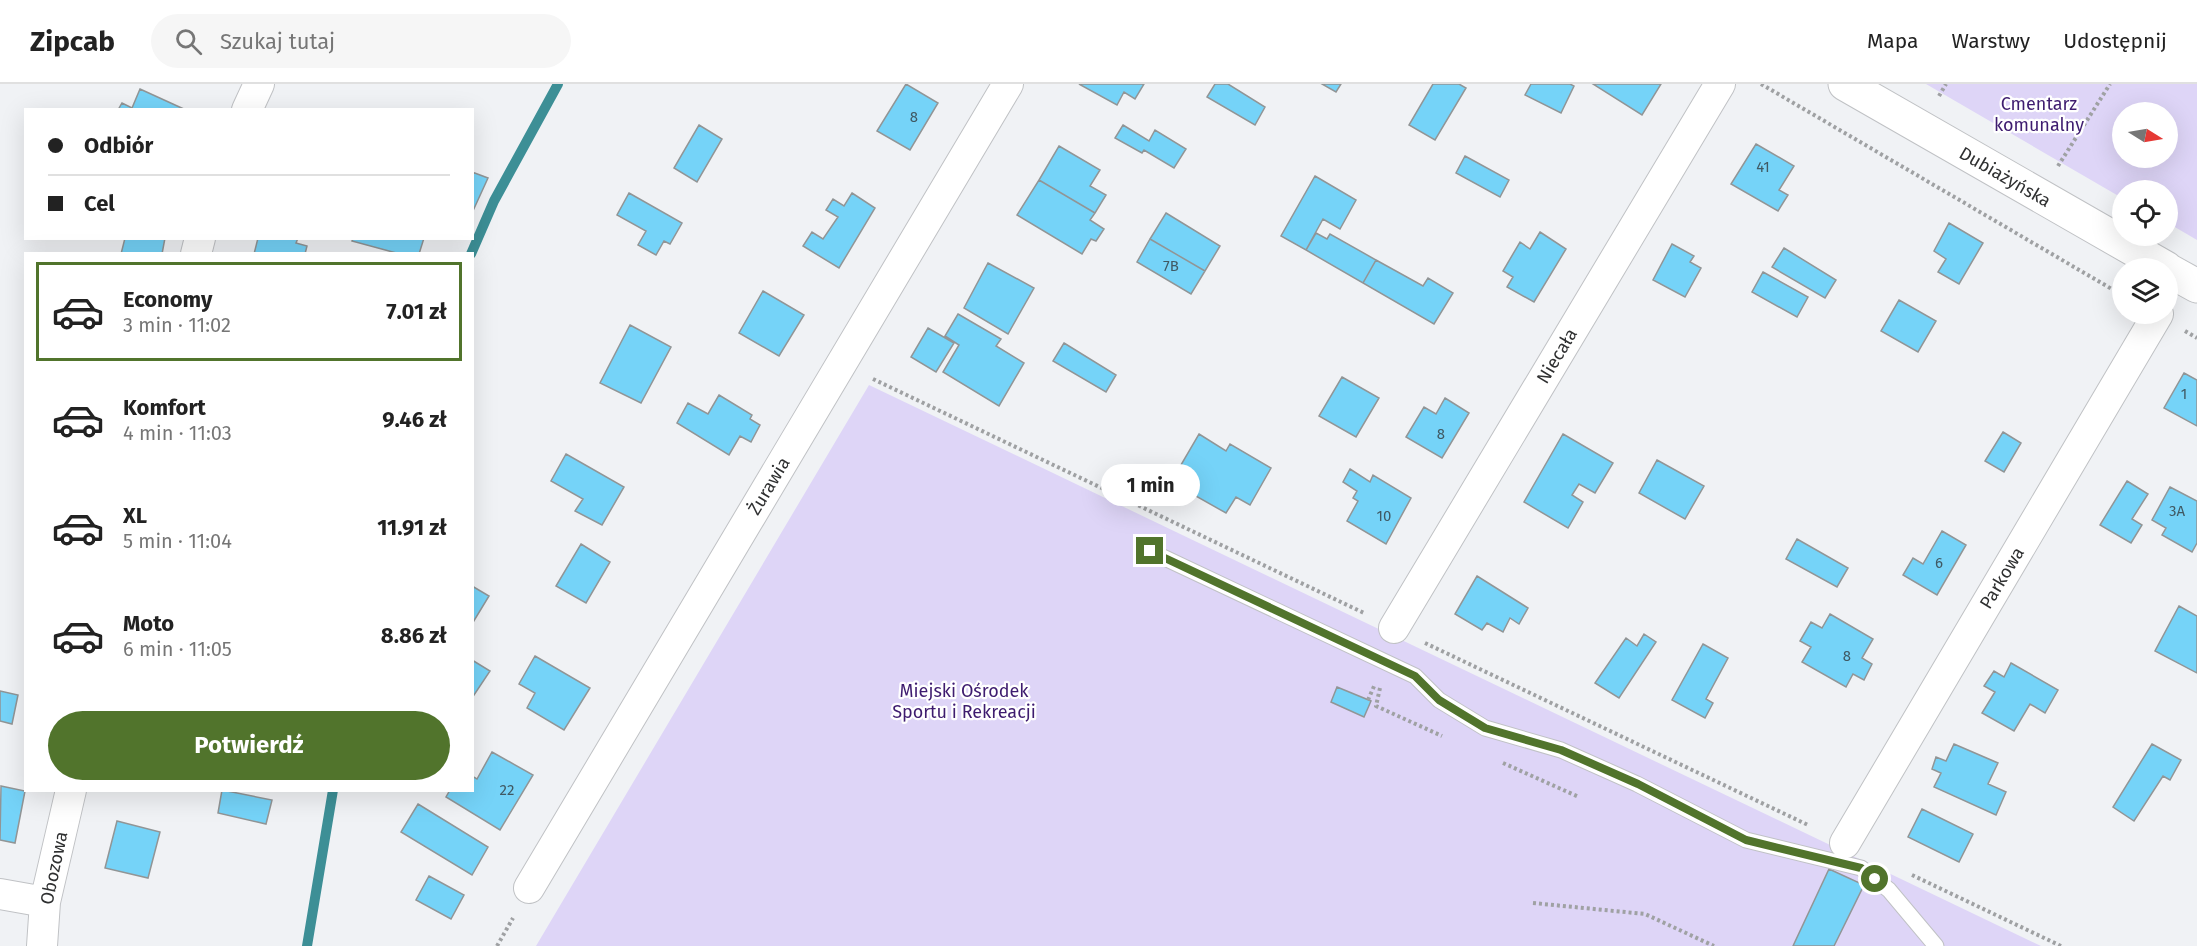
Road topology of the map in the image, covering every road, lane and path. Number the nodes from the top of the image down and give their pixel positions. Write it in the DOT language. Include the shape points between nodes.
graph roads {
  1 [pos="259,84"];
  2 [pos="1008,84"];
  3 [pos="1720,84"];
  4 [pos="1761,84"];
  5 [pos="1845,84"];
  6 [pos="2110,84"];
  7 [pos="248,108"];
  8 [pos="2039,197"];
  9 [pos="2140,258"];
  10 [pos="2112,289"];
  11 [pos="2152,324"];
  12 [pos="843,364"];
  13 [pos="1150,551"];
  14 [pos="1394,628"];
  15 [pos="71,792"];
  16 [pos="1845,843"];
  17 [pos="1910,874"];
  18 [pos="529,888"];
  19 [pos="0,894"];
  20 [pos="45,902"];
  21 [pos="1533,903"];
  22 [pos="42,946"];
  23 [pos="1714,946"];
  24 [pos="1936,946"];
  25 [pos="2061,946"];
  1 -- 7 [label="street"];
  2 -- 12 [label="street, Żurawia"];
  3 -- 14 [label="street, Niecała"];
  4 -- 10 [label="path"];
  5 -- 8 [label="street, Dubiażyńska"];
  6 -- 8 [label="path"];
  8 -- 9 [label="street, Dubiażyńska"];
  11 -- 16 [label="street, Parkowa"];
  12 -- 14 [label="path"];
  12 -- 18 [label="street, Żurawia"];
  13 -- 24 [label="lane" via="1415,676 1439,700 1485,728 1561,750 1638,784 1746,840 1861,868 1889,890"];
  14 -- 16 [label="path"];
  15 -- 20 [label="street, Obozowa"];
  17 -- 25 [label="path"];
  19 -- 20 [label="street"];
  20 -- 22 [label="street, Obozowa"];
  21 -- 23 [label="path" via="1645,914"];
}
